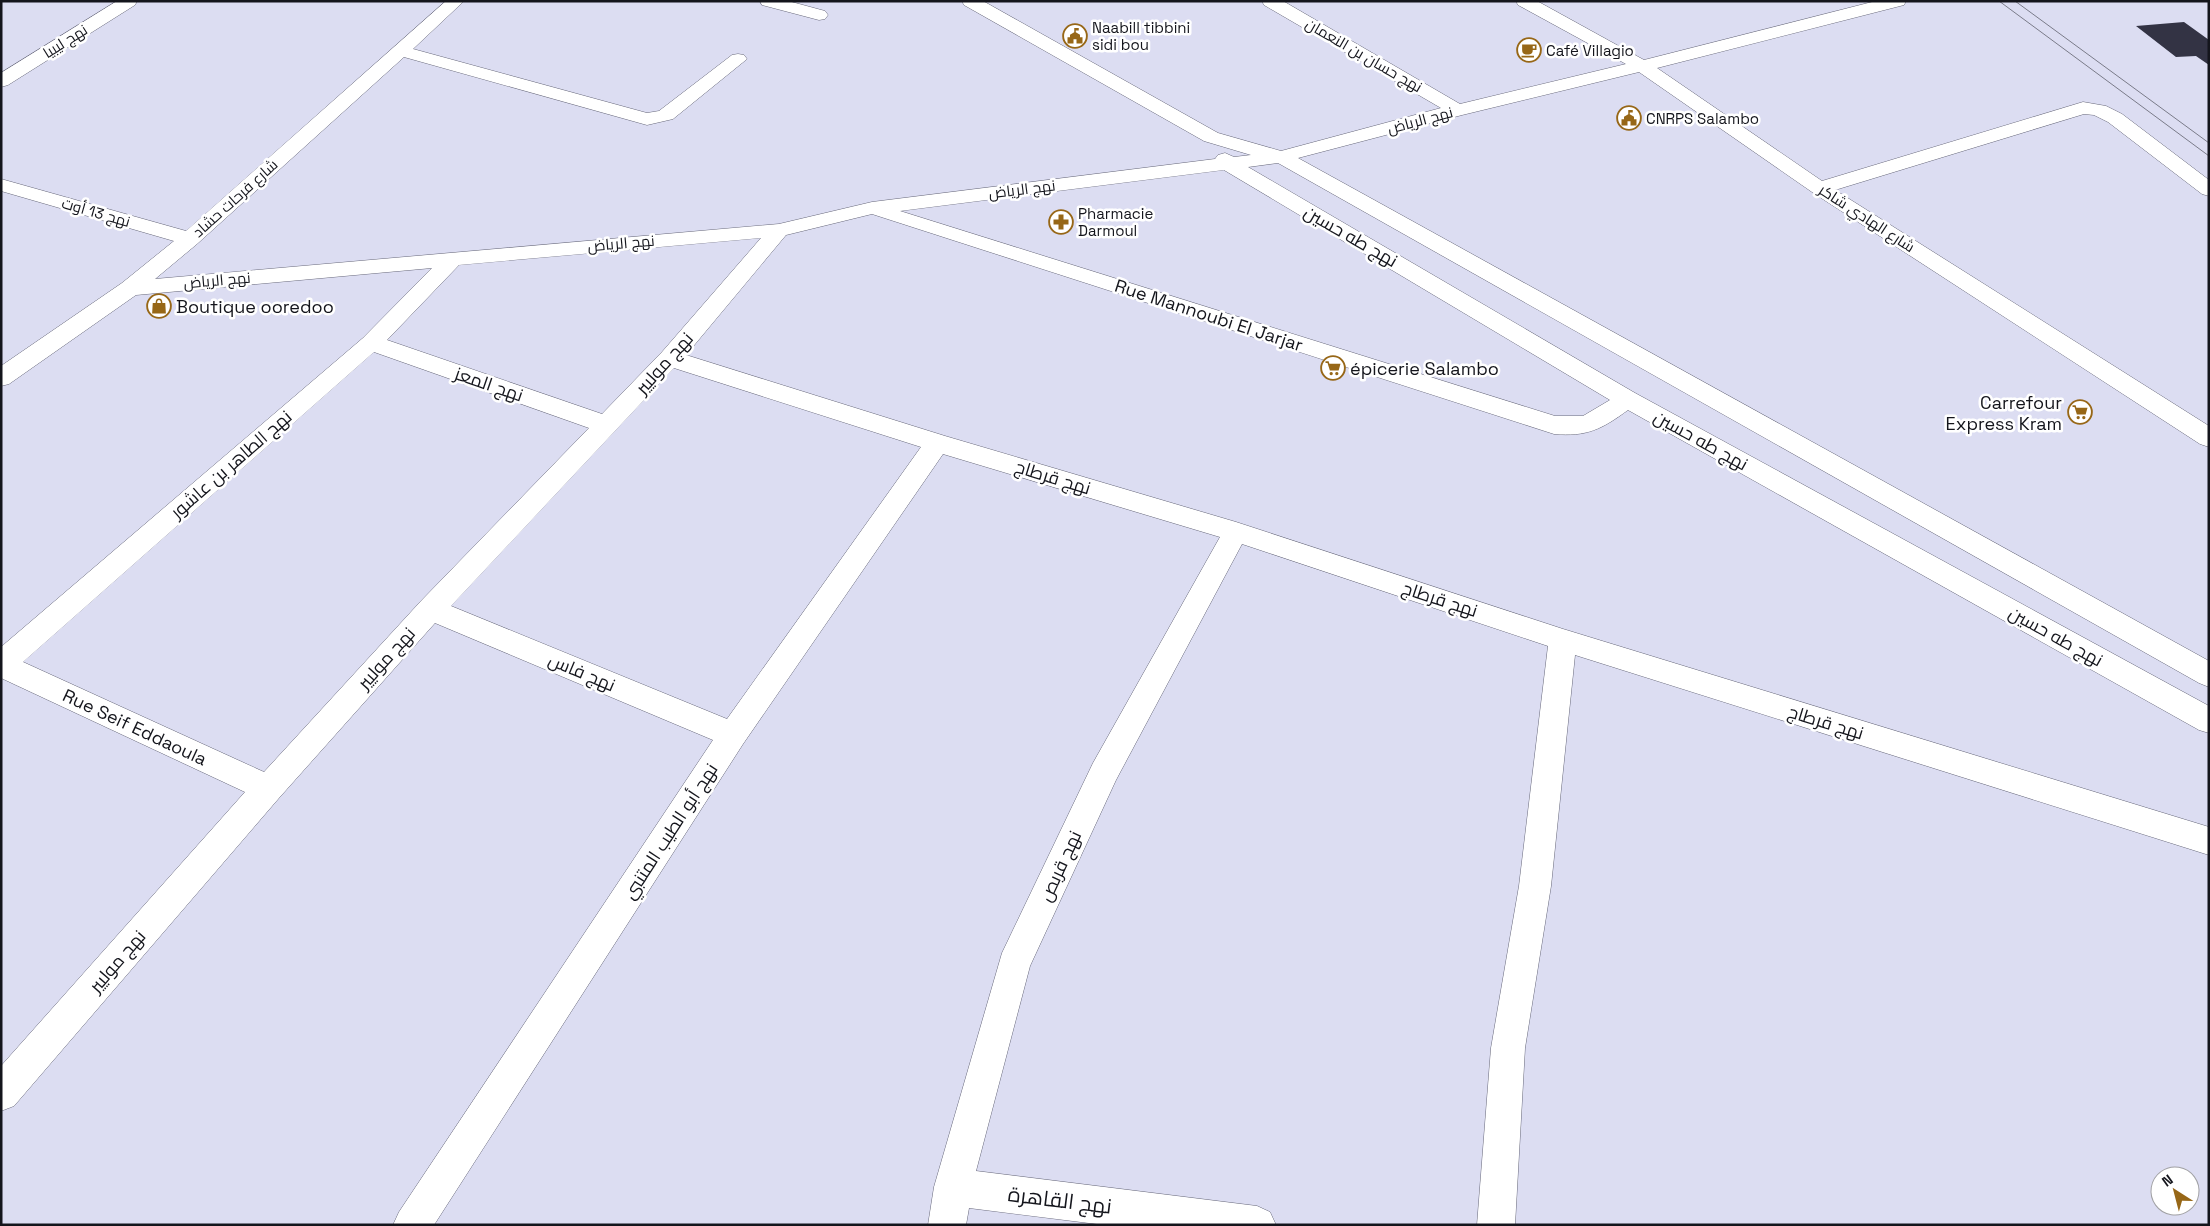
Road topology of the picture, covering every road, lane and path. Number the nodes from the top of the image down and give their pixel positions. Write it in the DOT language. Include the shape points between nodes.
graph roads {
  1 [pos="129,1"];
  2 [pos="456,1"];
  3 [pos="768,1"];
  4 [pos="970,1"];
  5 [pos="1270,1"];
  6 [pos="1524,1"];
  7 [pos="1898,1"];
  8 [pos="819,15"];
  9 [pos="401,51"];
  10 [pos="738,59"];
  11 [pos="1642,66"];
  12 [pos="1,81"];
  13 [pos="1457,110"];
  14 [pos="1211,137"];
  15 [pos="1281,157"];
  16 [pos="1228,164"];
  17 [pos="1,185"];
  18 [pos="1819,188"];
  19 [pos="2209,190"];
  20 [pos="872,208"];
  21 [pos="779,230"];
  22 [pos="190,238"];
  23 [pos="454,258"];
  24 [pos="130,288"];
  25 [pos="371,343"];
  26 [pos="670,358"];
  27 [pos="1,378"];
  28 [pos="1627,398"];
  29 [pos="607,426"];
  30 [pos="2209,438"];
  31 [pos="937,442"];
  32 [pos="1236,532"];
  33 [pos="431,608"];
  34 [pos="1563,640"];
  35 [pos="1,664"];
  36 [pos="2209,675"];
  37 [pos="2209,721"];
  38 [pos="733,735"];
  39 [pos="268,788"];
  40 [pos="2209,841"];
  41 [pos="1,1094"];
  42 [pos="953,1187"];
  43 [pos="412,1225"];
  44 [pos="947,1225"];
  45 [pos="1257,1225"];
  46 [pos="1496,1225"];
  1 -- 12 [label="street, نهج ليبيا"];
  2 -- 9 [label="street, شارع فرحات حشاد"];
  3 -- 8 [label="street"];
  4 -- 14 [label="street, نهج طه حسين"];
  5 -- 13 [label="street, نهج حسان بن النعمان"];
  6 -- 11 [label="street, شارع الهادي شاكر" via="1569,16"];
  7 -- 11 [label="street, نهج الرياض"];
  9 -- 10 [label="street" via="647,119 666,115"];
  9 -- 22 [label="street, شارع فرحات حشاد"];
  11 -- 13 [label="street, نهج الرياض"];
  11 -- 18 [label="street, شارع الهادي شاكر"];
  13 -- 15 [label="street, نهج الرياض"];
  14 -- 15 [label="street, نهج طه حسين"];
  14 -- 16 [label="street, نهج طه حسين"];
  15 -- 16 [label="street, نهج الرياض"];
  15 -- 36 [label="street, نهج طه حسين"];
  16 -- 20 [label="street, نهج الرياض"];
  16 -- 28 [label="street, نهج طه حسين"];
  17 -- 22 [label="street, نهج 13 أوت"];
  18 -- 19 [label="street" via="2083,108 2099,110 2115,118"];
  18 -- 30 [label="street, شارع الهادي شاكر"];
  20 -- 21 [label="street, نهج الرياض"];
  20 -- 28 [label="street, Rue Mannoubi El Jarjar" via="1554,425 1576,428 1591,424"];
  21 -- 23 [label="street, نهج الرياض"];
  21 -- 26 [label="street, نهج موليير"];
  22 -- 24 [label="street, شارع فرحات حشاد"];
  23 -- 24 [label="street, نهج الرياض"];
  23 -- 25 [label="street, نهج الطاهر بن عاشور"];
  24 -- 27 [label="street, شارع فرحات حشاد"];
  25 -- 29 [label="street, نهج المعز"];
  25 -- 35 [label="street, نهج الطاهر بن عاشور"];
  26 -- 29 [label="street, نهج موليير"];
  26 -- 31 [label="street, نهج قرطاج"];
  28 -- 37 [label="street, نهج طه حسين"];
  29 -- 33 [label="street, نهج موليير"];
  31 -- 32 [label="street, نهج قرطاج"];
  31 -- 38 [label="street, نهج أبو الطيب المتنبي"];
  32 -- 34 [label="street, نهج قرطاج"];
  32 -- 42 [label="street, نهج قربص" via="1104,772 1014,964"];
  33 -- 38 [label="street, نهج فاس"];
  33 -- 39 [label="street, نهج موليير"];
  34 -- 40 [label="street, نهج قرطاج"];
  34 -- 46 [label="street" via="1535,886 1508,1048"];
  35 -- 39 [label="street, Rue Seif Eddaoula"];
  38 -- 43 [label="street, نهج أبو الطيب المتنبي"];
  39 -- 41 [label="street, نهج موليير"];
  42 -- 44 [label="street, نهج قربص"];
  42 -- 45 [label="street, نهج القاهرة"];
}
